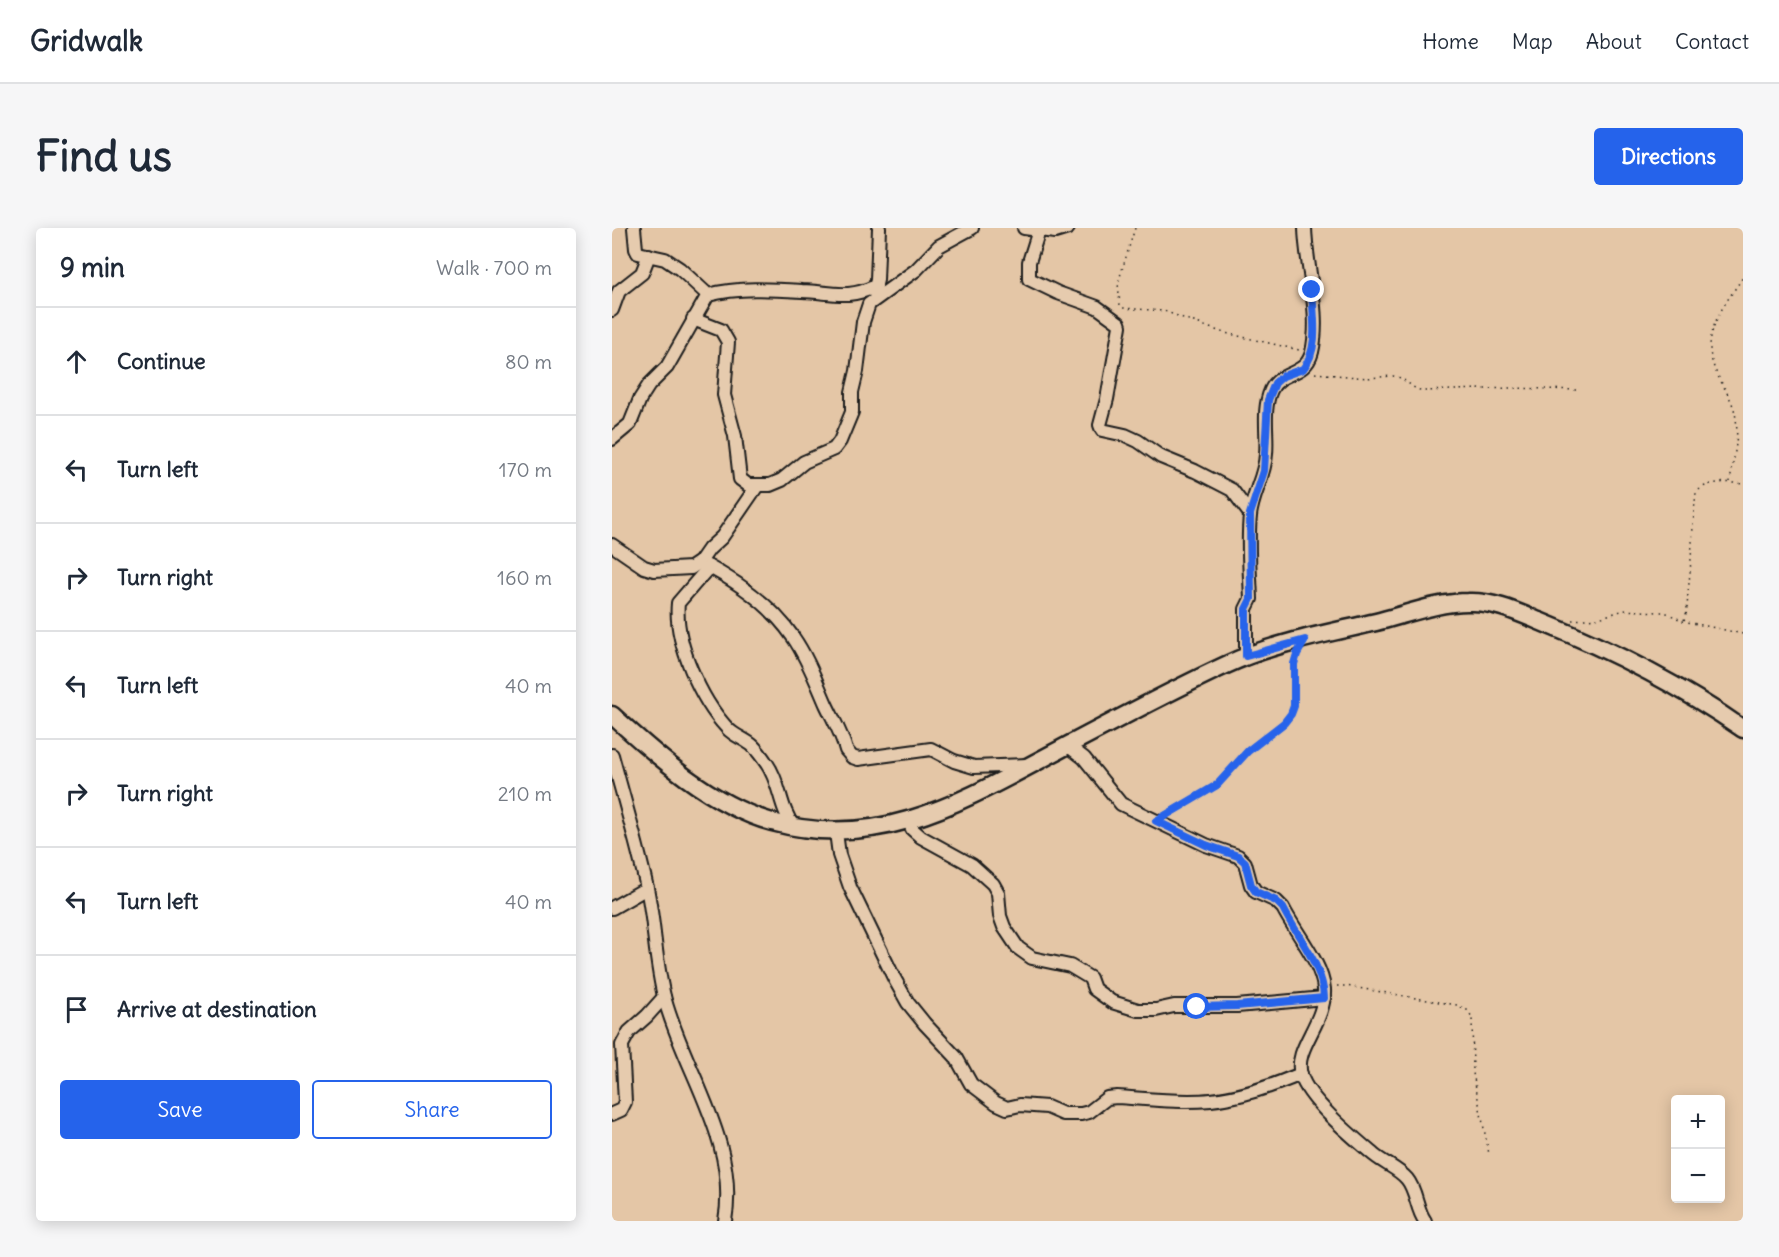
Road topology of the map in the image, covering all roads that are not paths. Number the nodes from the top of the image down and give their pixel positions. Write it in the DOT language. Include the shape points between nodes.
graph roads {
  1 [pos="634,228"];
  2 [pos="879,228"];
  3 [pos="972,228"];
  4 [pos="1024,228"];
  5 [pos="1068,228"];
  6 [pos="1305,228"];
  7 [pos="1039,230"];
  8 [pos="650,255"];
  9 [pos="876,286"];
  10 [pos="708,295"];
  11 [pos="872,301"];
  12 [pos="612,310"];
  13 [pos="693,319"];
  14 [pos="612,439"];
  15 [pos="757,486"];
  16 [pos="1250,514"];
  17 [pos="612,545"];
  18 [pos="705,564"];
  19 [pos="1246,656"];
  20 [pos="612,715"];
  21 [pos="1743,729"];
  22 [pos="1067,745"];
  23 [pos="612,755"];
  24 [pos="1030,765"];
  25 [pos="909,821"];
  26 [pos="794,826"];
  27 [pos="836,832"];
  28 [pos="647,888"];
  29 [pos="612,908"];
  30 [pos="1324,992"];
  31 [pos="664,997"];
  32 [pos="1300,1074"];
  33 [pos="612,1114"];
  34 [pos="725,1221"];
  35 [pos="1425,1221"];
  1 -- 8 [label="street" via="638,253"];
  2 -- 9 [label="street"];
  3 -- 11 [label="street" via="939,246 916,270"];
  4 -- 7 [label="street"];
  5 -- 7 [label="street" via="1055,232"];
  6 -- 16 [label="street" via="1313,313 1312,353 1303,369 1283,376 1271,391 1264,471"];
  7 -- 16 [label="street" via="1029,262 1029,279 1096,307 1120,326 1102,430 1125,435 1161,457 1232,490"];
  8 -- 10 [label="street" via="680,269"];
  8 -- 12 [label="street" via="642,273 619,291"];
  9 -- 10 [label="street" via="853,295 836,296 753,290"];
  9 -- 11 [label="street"];
  10 -- 13 [label="street"];
  11 -- 15 [label="street" via="863,322 852,412 840,441 834,449 804,462 782,480"];
  13 -- 14 [label="street" via="667,367 640,399 630,424"];
  13 -- 15 [label="street" via="721,330 728,342 724,395 738,450 740,479"];
  15 -- 18 [label="street" via="722,537 709,549"];
  16 -- 19 [label="street" via="1251,599 1246,609"];
  17 -- 18 [label="street" via="654,570"];
  18 -- 24 [label="street" via="757,599 786,626 852,757 877,758 931,749 974,767"];
  18 -- 26 [label="street" via="678,603 679,625 690,666 708,705 729,731 754,747 768,765 785,814"];
  19 -- 21 [label="street" via="1416,612 1467,602 1490,604 1612,653 1705,702"];
  19 -- 22 [label="street"];
  20 -- 26 [label="street" via="669,765 722,800 770,821"];
  22 -- 24 [label="street"];
  22 -- 30 [label="street" via="1084,758 1121,804 1245,862 1256,892 1283,908 1312,958"];
  23 -- 28 [label="street"];
  24 -- 25 [label="street" via="951,805"];
  25 -- 27 [label="street"];
  25 -- 30 [label="street" via="921,837 972,865 993,884 1004,927 1018,948 1032,958 1070,966 1090,978 1094,989 1112,1002 1138,1010 1156,1010 1174,1006 1237,1006"];
  26 -- 27 [label="street"];
  27 -- 32 [label="street" via="850,887 908,1002 956,1056 971,1084 996,1103 1007,1108 1040,1106 1063,1114 1082,1114 1107,1098 1182,1101 1234,1097"];
  28 -- 29 [label="street"];
  28 -- 31 [label="street"];
  30 -- 32 [label="street" via="1323,1008 1302,1054"];
  31 -- 33 [label="street" via="624,1040 625,1102 621,1110"];
  31 -- 34 [label="street" via="723,1152 728,1179"];
  32 -- 35 [label="street" via="1320,1106 1409,1181"];
}
